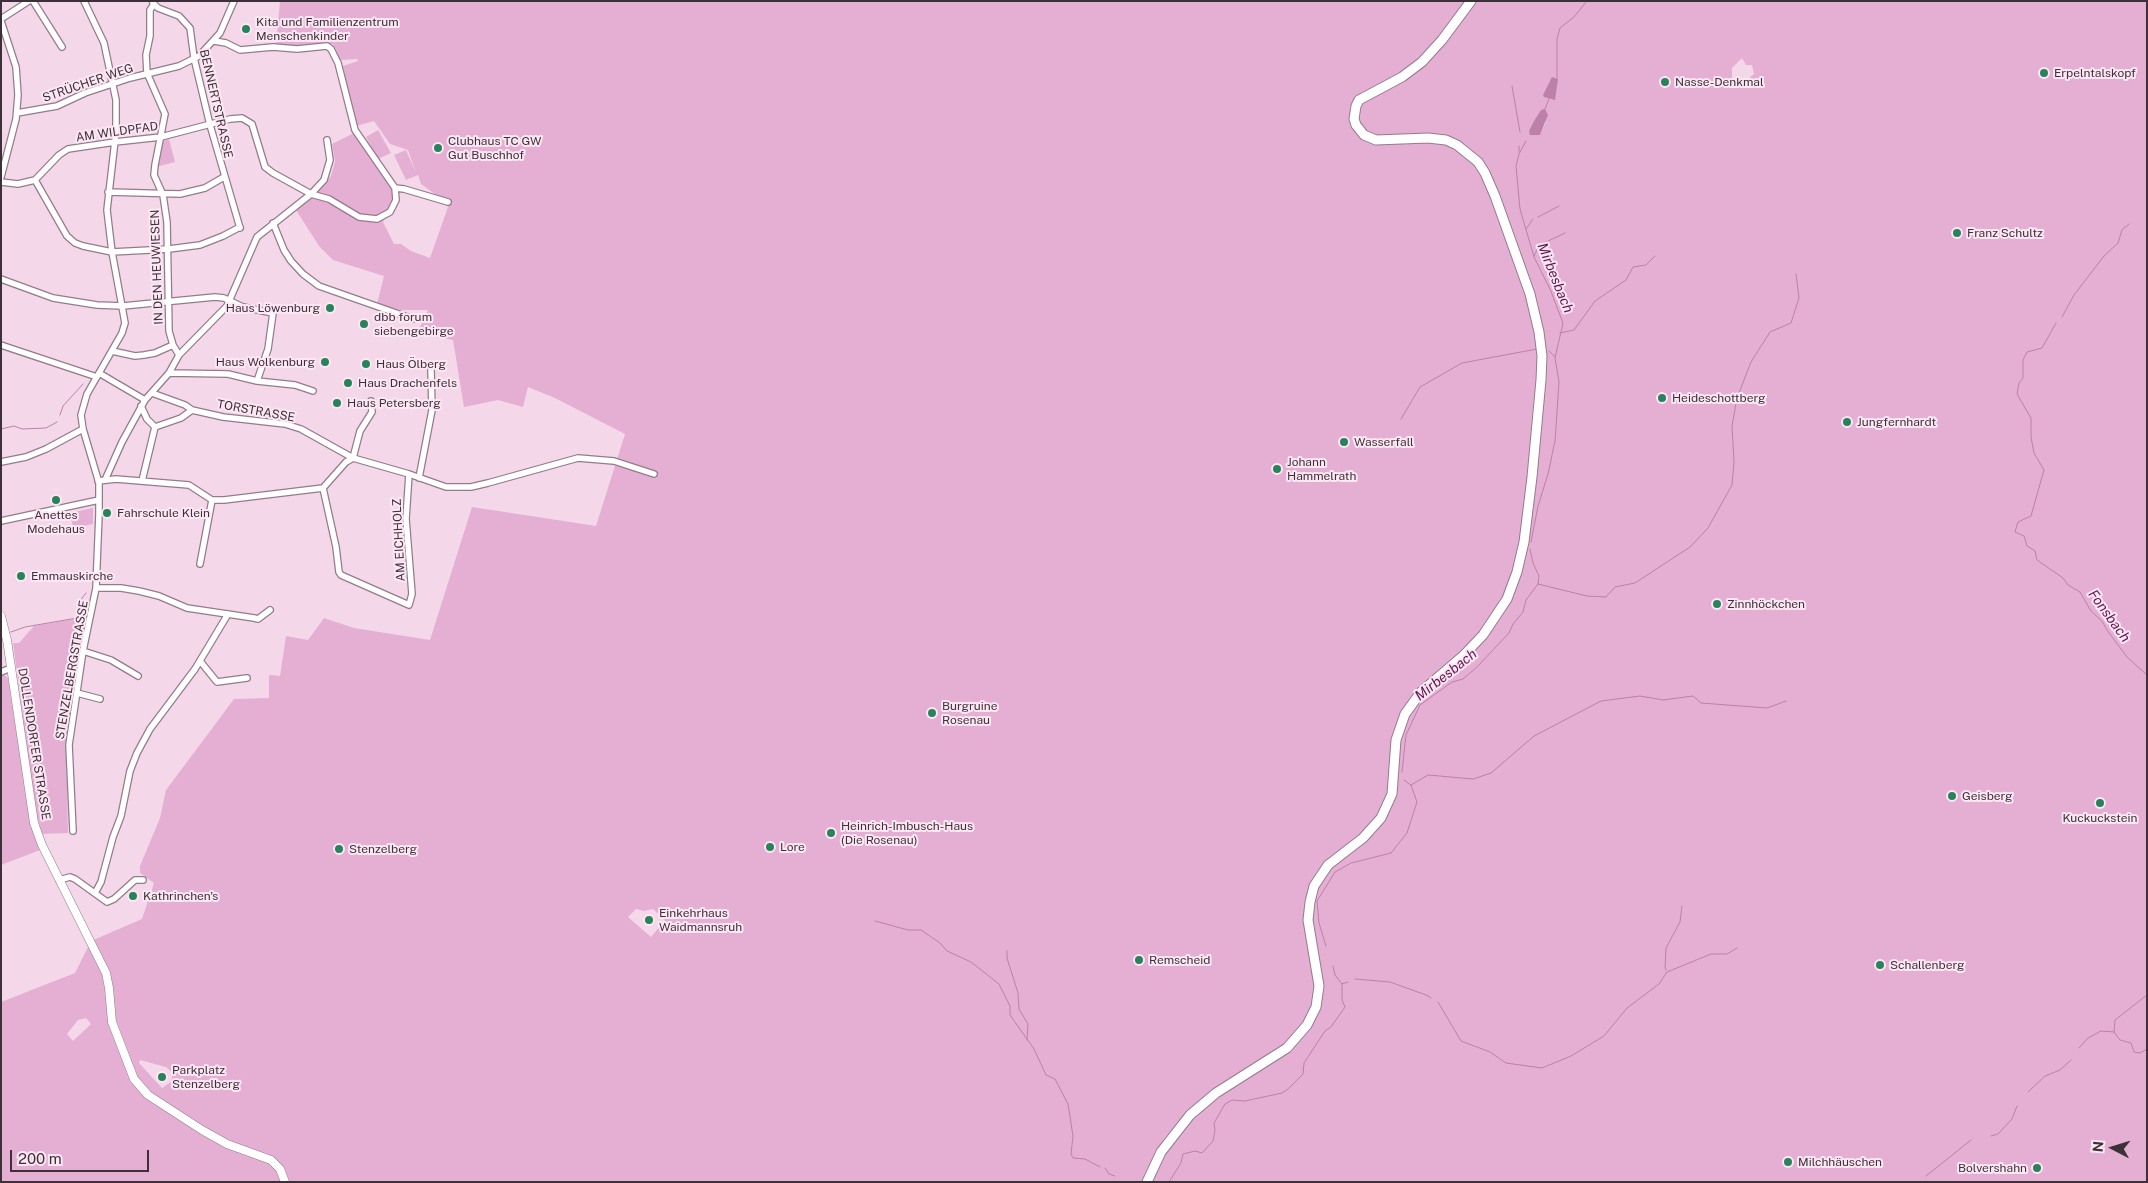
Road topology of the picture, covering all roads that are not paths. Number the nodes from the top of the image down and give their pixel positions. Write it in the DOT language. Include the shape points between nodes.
graph roads {
  1 [pos="29,1"];
  2 [pos="33,1"];
  3 [pos="84,1"];
  4 [pos="234,1"];
  5 [pos="1471,1"];
  6 [pos="153,3"];
  7 [pos="1,20"];
  8 [pos="214,41"];
  9 [pos="62,47"];
  10 [pos="194,58"];
  11 [pos="148,73"];
  12 [pos="114,83"];
  13 [pos="17,113"];
  14 [pos="210,125"];
  15 [pos="161,137"];
  16 [pos="327,140"];
  17 [pos="116,142"];
  18 [pos="1,177"];
  19 [pos="224,177"];
  20 [pos="35,180"];
  21 [pos="1,182"];
  22 [pos="395,188"];
  23 [pos="108,192"];
  24 [pos="311,194"];
  25 [pos="163,195"];
  26 [pos="448,202"];
  27 [pos="273,222"];
  28 [pos="169,249"];
  29 [pos="112,252"];
  30 [pos="1,279"];
  31 [pos="230,300"];
  32 [pos="169,301"];
  33 [pos="123,306"];
  34 [pos="413,319"];
  35 [pos="1,345"];
  36 [pos="173,345"];
  37 [pos="112,351"];
  38 [pos="180,355"];
  39 [pos="430,370"];
  40 [pos="170,373"];
  41 [pos="98,375"];
  42 [pos="257,381"];
  43 [pos="313,391"];
  44 [pos="152,393"];
  45 [pos="371,401"];
  46 [pos="143,403"];
  47 [pos="192,410"];
  48 [pos="155,427"];
  49 [pos="83,430"];
  50 [pos="352,458"];
  51 [pos="1,462"];
  52 [pos="409,474"];
  53 [pos="654,474"];
  54 [pos="420,478"];
  55 [pos="101,480"];
  56 [pos="142,481"];
  57 [pos="323,488"];
  58 [pos="99,500"];
  59 [pos="212,500"];
  60 [pos="1,520"];
  61 [pos="200,564"];
  62 [pos="96,588"];
  63 [pos="270,610"];
  64 [pos="228,614"];
  65 [pos="1,616"];
  66 [pos="83,651"];
  67 [pos="200,661"];
  68 [pos="12,668"];
  69 [pos="1,672"];
  70 [pos="138,676"];
  71 [pos="247,678"];
  72 [pos="77,693"];
  73 [pos="100,698"];
  74 [pos="73,831"];
  75 [pos="59,880"];
  76 [pos="143,880"];
  77 [pos="95,893"];
  78 [pos="285,1182"];
  79 [pos="1147,1182"];
  1 -- 7 [label="street"];
  2 -- 9 [label="street"];
  3 -- 12 [label="street" via="101,37"];
  4 -- 8 [label="street, STRÜCHER WEG"];
  5 -- 79 [label="main road" via="1422,62 1402,77 1359,100 1354,119 1364,135 1376,140 1428,138 1457,145 1478,162 1495,196 1530,294 1542,356 1532,477 1517,572 1507,599 1483,635 1422,692 1405,714 1396,740 1392,794 1381,818 1363,838 1328,865 1314,886 1308,920 1319,986 1316,1006 1307,1025 1286,1048 1216,1093 1190,1115 1161,1152"];
  6 -- 10 [label="street, BENNERTSTRASSE" via="187,23"];
  6 -- 11 [label="street, IN DEN HEUWIESEN" via="146,55"];
  7 -- 13 [label="street" via="16,67"];
  8 -- 10 [label="street, STRÜCHER WEG"];
  8 -- 22 [label="street" via="240,50 272,46 297,49 327,46 332,49 354,130"];
  10 -- 11 [label="street, STRÜCHER WEG" via="178,66"];
  10 -- 14 [label="street, BENNERTSTRASSE"];
  11 -- 12 [label="street, STRÜCHER WEG"];
  11 -- 15 [label="street, IN DEN HEUWIESEN" via="165,114"];
  12 -- 13 [label="street, STRÜCHER WEG" via="57,106"];
  12 -- 17 [label="street"];
  13 -- 18 [label="street"];
  14 -- 15 [label="street, AM WILDPFAD"];
  14 -- 19 [label="street, BENNERTSTRASSE"];
  14 -- 24 [label="street, AM WILDPFAD" via="246,119 252,124 264,167"];
  15 -- 17 [label="street, AM WILDPFAD"];
  15 -- 25 [label="street, IN DEN HEUWIESEN" via="154,175"];
  16 -- 24 [label="street" via="328,169 324,180"];
  17 -- 20 [label="street, AM WILDPFAD" via="68,149"];
  17 -- 23 [label="street"];
  19 -- 25 [label="street" via="192,192"];
  19 -- 28 [label="street, BENNERTSTRASSE" via="240,228 200,245"];
  20 -- 21 [label="street"];
  20 -- 29 [label="street" via="67,236 75,243"];
  22 -- 24 [label="street" via="397,194 393,208 384,216 373,219 359,217 329,199"];
  22 -- 26 [label="street"];
  23 -- 25 [label="street"];
  23 -- 29 [label="street"];
  24 -- 27 [label="street"];
  25 -- 28 [label="street, IN DEN HEUWIESEN"];
  27 -- 31 [label="street" via="254,242"];
  27 -- 34 [label="street" via="291,261 319,286"];
  28 -- 29 [label="street"];
  28 -- 32 [label="street, IN DEN HEUWIESEN"];
  29 -- 33 [label="street"];
  30 -- 33 [label="street" via="63,300"];
  31 -- 32 [label="street" via="215,296"];
  31 -- 38 [label="street" via="218,317"];
  31 -- 42 [label="street" via="243,307 273,312 268,349"];
  32 -- 33 [label="street"];
  32 -- 36 [label="street, IN DEN HEUWIESEN" via="169,331"];
  33 -- 37 [label="street" via="125,328"];
  35 -- 41 [label="street"];
  36 -- 37 [label="street" via="155,353 134,356"];
  36 -- 38 [label="street, IN DEN HEUWIESEN"];
  37 -- 41 [label="street"];
  38 -- 40 [label="street"];
  39 -- 54 [label="street" via="432,410"];
  40 -- 42 [label="street" via="228,374"];
  40 -- 44 [label="street"];
  41 -- 46 [label="street"];
  41 -- 49 [label="street" via="82,408"];
  42 -- 43 [label="street" via="294,385"];
  44 -- 46 [label="street"];
  44 -- 47 [label="street, TORSTRASSE" via="185,404"];
  45 -- 50 [label="street" via="372,412 360,430"];
  46 -- 48 [label="street" via="147,419"];
  46 -- 55 [label="street"];
  47 -- 48 [label="street" via="181,418"];
  47 -- 50 [label="street, TORSTRASSE" via="223,418 285,424 301,429"];
  48 -- 56 [label="street"];
  49 -- 51 [label="street" via="26,457"];
  49 -- 55 [label="street"];
  50 -- 52 [label="street, TORSTRASSE"];
  50 -- 57 [label="street"];
  52 -- 54 [label="street, TORSTRASSE"];
  52 -- 57 [label="street, AM EICHHOLZ" via="406,519 412,594 409,605 341,575"];
  53 -- 54 [label="street, TORSTRASSE" via="614,461 578,458 471,487 446,487"];
  55 -- 56 [label="street"];
  55 -- 58 [label="street, STENZELBERGSTRASSE"];
  56 -- 59 [label="street" via="190,485"];
  57 -- 59 [label="street"];
  58 -- 60 [label="street"];
  58 -- 62 [label="street, STENZELBERGSTRASSE"];
  59 -- 61 [label="street"];
  62 -- 64 [label="street" via="139,591 187,608"];
  62 -- 66 [label="street, STENZELBERGSTRASSE"];
  63 -- 64 [label="street" via="258,619"];
  64 -- 67 [label="street"];
  65 -- 68 [label="main road, DOLLENDORFER STRASSE"];
  66 -- 70 [label="street" via="110,660"];
  66 -- 72 [label="street, STENZELBERGSTRASSE"];
  67 -- 71 [label="street" via="216,682"];
  67 -- 77 [label="street" via="137,752 121,816"];
  68 -- 69 [label="street"];
  68 -- 75 [label="main road, DOLLENDORFER STRASSE" via="34,823"];
  72 -- 73 [label="street"];
  72 -- 74 [label="street, STENZELBERGSTRASSE" via="68,745"];
  75 -- 77 [label="street" via="70,877"];
  75 -- 78 [label="main road, DOLLENDORFER STRASSE" via="108,981 114,1030 138,1085 202,1130 227,1144 271,1160 280,1169"];
  76 -- 77 [label="street" via="135,880 109,902"];
}
